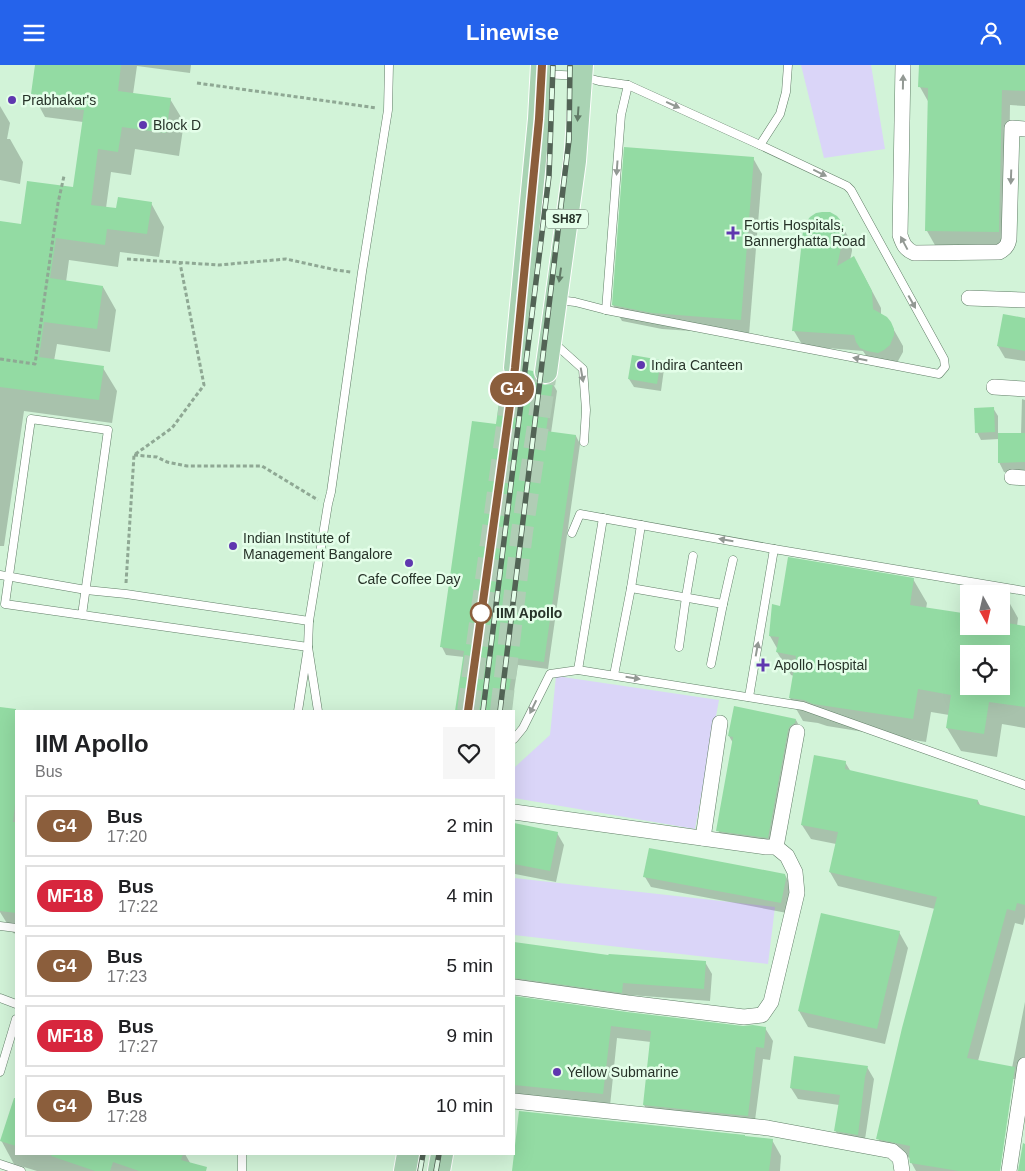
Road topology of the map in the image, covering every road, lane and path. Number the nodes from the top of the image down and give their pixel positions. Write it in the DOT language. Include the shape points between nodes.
graph roads {
  1 [pos="389,65"];
  2 [pos="788,65"];
  3 [pos="904,65"];
  4 [pos="542,70"];
  5 [pos="582,71"];
  6 [pos="197,83"];
  7 [pos="628,85"];
  8 [pos="388,110"];
  9 [pos="1025,129"];
  10 [pos="760,145"];
  11 [pos="64,176"];
  12 [pos="127,259"];
  13 [pos="180,263"];
  14 [pos="362,272"];
  15 [pos="969,298"];
  16 [pos="556,300"];
  17 [pos="1025,300"];
  18 [pos="606,310"];
  19 [pos="551,340"];
  20 [pos="0,359"];
  21 [pos="515,368"];
  22 [pos="546,372"];
  23 [pos="994,387"];
  24 [pos="1025,389"];
  25 [pos="584,442"];
  26 [pos="134,455"];
  27 [pos="328,504"];
  28 [pos="603,518"];
  29 [pos="641,525"];
  30 [pos="572,533"];
  31 [pos="774,549"];
  32 [pos="693,556"];
  33 [pos="733,560"];
  34 [pos="0,575"];
  35 [pos="9,577"];
  36 [pos="631,588"];
  37 [pos="86,590"];
  38 [pos="1025,591"];
  39 [pos="126,594"];
  40 [pos="686,597"];
  41 [pos="723,604"];
  42 [pos="82,615"];
  43 [pos="309,621"];
  44 [pos="308,647"];
  45 [pos="679,647"];
  46 [pos="711,663"];
  47 [pos="578,670"];
  48 [pos="614,675"];
  49 [pos="749,697"];
  50 [pos="298,710"];
  51 [pos="318,710"];
  52 [pos="720,723"];
  53 [pos="797,732"];
  54 [pos="515,738"];
  55 [pos="1025,785"];
  56 [pos="515,812"];
  57 [pos="703,838"];
  58 [pos="776,847"];
  59 [pos="0,926"];
  60 [pos="15,928"];
  61 [pos="515,987"];
  62 [pos="0,999"];
  63 [pos="15,1004"];
  64 [pos="15,1022"];
  65 [pos="1025,1065"];
  66 [pos="0,1072"];
  67 [pos="515,1101"];
  68 [pos="242,1155"];
  69 [pos="408,1155"];
  70 [pos="442,1155"];
  71 [pos="0,1165"];
  72 [pos="21,1171"];
  73 [pos="242,1171"];
  74 [pos="405,1171"];
  75 [pos="439,1171"];
  76 [pos="902,1171"];
  77 [pos="1008,1171"];
  1 -- 8 [label="lane"];
  2 -- 10 [label="lane" via="780,114"];
  9 -- 3 [label="street, one-way" via="1012,129 1009,239 1004,250 914,253 908,250 900,235"];
  4 -- 5 [label="lane"];
  4 -- 21 [label="main road, SH87"];
  5 -- 7 [label="lane" via="599,81"];
  5 -- 16 [label="main road, SH87, one-way" via="575,161"];
  6 -- 8 [label="path"];
  7 -- 10 [label="lane, one-way"];
  7 -- 18 [label="lane, one-way" via="621,115"];
  8 -- 14 [label="lane"];
  10 -- 18 [label="lane, one-way" via="852,190 944,359 945,367 939,374"];
  11 -- 20 [label="path" via="35,364"];
  12 -- 13 [label="path"];
  13 -- 14 [label="path" via="218,265 286,259 336,271"];
  13 -- 26 [label="path" via="204,385 172,428"];
  14 -- 27 [label="lane"];
  15 -- 17 [label="street"];
  16 -- 18 [label="lane"];
  16 -- 19 [label="main road, SH87"];
  19 -- 22 [label="main road, SH87"];
  19 -- 25 [label="lane, one-way" via="583,369"];
  23 -- 24 [label="street"];
  26 -- 27 [label="path" via="157,457 187,466 262,466"];
  26 -- 39 [label="path"];
  27 -- 43 [label="lane"];
  28 -- 29 [label="lane"];
  28 -- 30 [label="lane" via="580,514"];
  28 -- 47 [label="lane"];
  31 -- 29 [label="lane, one-way"];
  29 -- 36 [label="lane"];
  31 -- 38 [label="lane"];
  49 -- 31 [label="lane, one-way"];
  32 -- 40 [label="lane"];
  33 -- 41 [label="lane"];
  34 -- 35 [label="lane"];
  35 -- 37 [label="lane"];
  35 -- 37 [label="lane" via="30,419 108,430"];
  35 -- 42 [label="lane" via="4,604"];
  36 -- 40 [label="lane"];
  36 -- 48 [label="lane"];
  37 -- 39 [label="lane"];
  37 -- 42 [label="lane"];
  39 -- 43 [label="lane"];
  40 -- 41 [label="lane"];
  40 -- 45 [label="lane"];
  41 -- 46 [label="lane"];
  42 -- 44 [label="lane"];
  43 -- 44 [label="lane"];
  44 -- 50 [label="lane"];
  44 -- 51 [label="lane"];
  47 -- 48 [label="lane"];
  47 -- 54 [label="lane, one-way" via="550,674"];
  48 -- 49 [label="lane, one-way"];
  49 -- 55 [label="lane" via="804,706"];
  52 -- 57 [label="street"];
  53 -- 58 [label="street"];
  56 -- 57 [label="street"];
  57 -- 58 [label="street"];
  58 -- 61 [label="street" via="787,856 795,872 797,893 771,1002 762,1015 744,1017"];
  59 -- 60 [label="lane"];
  62 -- 63 [label="lane"];
  64 -- 66 [label="lane"];
  65 -- 77 [label="street"];
  67 -- 76 [label="street" via="768,1128 892,1151 900,1158"];
  68 -- 73 [label="lane"];
  69 -- 74 [label="main road"];
  70 -- 75 [label="main road"];
  71 -- 72 [label="lane"];
}
